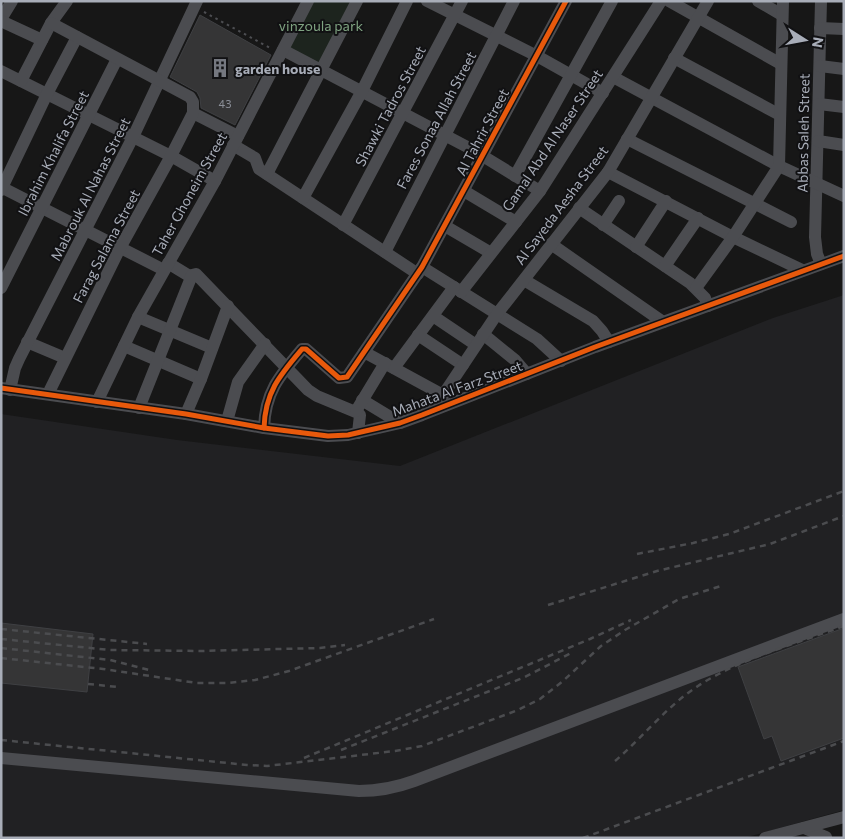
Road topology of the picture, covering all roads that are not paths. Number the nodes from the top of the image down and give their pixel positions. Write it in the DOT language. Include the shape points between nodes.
graph roads {
  1 [pos="12,1"];
  2 [pos="67,1"];
  3 [pos="308,1"];
  4 [pos="357,1"];
  5 [pos="407,1"];
  6 [pos="427,1"];
  7 [pos="462,1"];
  8 [pos="514,1"];
  9 [pos="566,1"];
  10 [pos="612,1"];
  11 [pos="661,1"];
  12 [pos="669,1"];
  13 [pos="708,1"];
  14 [pos="758,1"];
  15 [pos="783,1"];
  16 [pos="821,1"];
  17 [pos="196,4"];
  18 [pos="455,15"];
  19 [pos="782,15"];
  20 [pos="698,18"];
  21 [pos="1,20"];
  22 [pos="51,22"];
  23 [pos="820,28"];
  24 [pos="844,29"];
  25 [pos="77,36"];
  26 [pos="497,36"];
  27 [pos="42,40"];
  28 [pos="281,52"];
  29 [pos="537,56"];
  30 [pos="674,58"];
  31 [pos="117,59"];
  32 [pos="781,64"];
  33 [pos="820,66"];
  34 [pos="322,69"];
  35 [pos="844,69"];
  36 [pos="1,71"];
  37 [pos="571,75"];
  38 [pos="613,77"];
  39 [pos="21,81"];
  40 [pos="160,82"];
  41 [pos="362,91"];
  42 [pos="603,92"];
  43 [pos="47,94"];
  44 [pos="651,98"];
  45 [pos="819,104"];
  46 [pos="844,107"];
  47 [pos="193,113"];
  48 [pos="402,113"];
  49 [pos="89,115"];
  50 [pos="780,116"];
  51 [pos="445,136"];
  52 [pos="133,137"];
  53 [pos="627,139"];
  54 [pos="236,141"];
  55 [pos="818,141"];
  56 [pos="844,145"];
  57 [pos="171,156"];
  58 [pos="482,156"];
  59 [pos="779,166"];
  60 [pos="608,172"];
  61 [pos="267,174"];
  62 [pos="515,176"];
  63 [pos="215,181"];
  64 [pos="817,184"];
  65 [pos="2,188"];
  66 [pos="464,191"];
  67 [pos="540,191"];
  68 [pos="844,196"];
  69 [pos="303,198"];
  70 [pos="620,202"];
  71 [pos="666,202"];
  72 [pos="755,204"];
  73 [pos="42,208"];
  74 [pos="579,208"];
  75 [pos="698,218"];
  76 [pos="516,222"];
  77 [pos="791,222"];
  78 [pos="604,224"];
  79 [pos="343,225"];
  80 [pos="445,226"];
  81 [pos="86,231"];
  82 [pos="733,238"];
  83 [pos="551,244"];
  84 [pos="636,246"];
  85 [pos="120,248"];
  86 [pos="385,252"];
  87 [pos="492,253"];
  88 [pos="844,256"];
  89 [pos="821,264"];
  90 [pos="665,266"];
  91 [pos="166,267"];
  92 [pos="802,270"];
  93 [pos="420,271"];
  94 [pos="192,276"];
  95 [pos="524,280"];
  96 [pos="1,288"];
  97 [pos="696,288"];
  98 [pos="458,289"];
  99 [pos="228,306"];
  100 [pos="708,306"];
  101 [pos="497,314"];
  102 [pos="433,316"];
  103 [pos="138,317"];
  104 [pos="663,322"];
  105 [pos="169,331"];
  106 [pos="483,334"];
  107 [pos="418,336"];
  108 [pos="27,342"];
  109 [pos="609,342"];
  110 [pos="264,344"];
  111 [pos="124,346"];
  112 [pos="476,346"];
  113 [pos="212,348"];
  114 [pos="364,352"];
  115 [pos="65,358"];
  116 [pos="157,361"];
  117 [pos="561,361"];
  118 [pos="389,365"];
  119 [pos="463,365"];
  120 [pos="286,367"];
  121 [pos="527,374"];
  122 [pos="201,379"];
  123 [pos="6,389"];
  124 [pos="48,394"];
  125 [pos="443,395"];
  126 [pos="97,402"];
  127 [pos="359,406"];
  128 [pos="139,408"];
  129 [pos="186,414"];
  130 [pos="422,416"];
  131 [pos="227,421"];
  132 [pos="400,423"];
  133 [pos="264,428"];
  134 [pos="358,433"];
  135 [pos="844,620"];
  136 [pos="1,758"];
  137 [pos="844,817"];
  138 [pos="804,831"];
  139 [pos="826,837"];
  140 [pos="764,838"];
  1 -- 21 [label="street"];
  2 -- 22 [label="street"];
  3 -- 28 [label="street, Taher Ghoneim Street"];
  4 -- 34 [label="street"];
  5 -- 41 [label="street"];
  6 -- 18 [label="street"];
  7 -- 18 [label="street, Shawki Tadros Street"];
  8 -- 26 [label="street, Fares Sonaa Allah Street"];
  9 -- 29 [label="street, Al Tahrir Street"];
  10 -- 37 [label="street"];
  11 -- 38 [label="street, Gamal Abd Al Naser Street"];
  12 -- 20 [label="street"];
  13 -- 20 [label="street, Al Sayeda Aesha Street"];
  14 -- 19 [label="street"];
  15 -- 19 [label="street"];
  16 -- 23 [label="street, Abbas Saleh Street"];
  17 -- 40 [label="street, Mabrouk Al Nahas Street"];
  18 -- 26 [label="street"];
  18 -- 48 [label="street, Shawki Tadros Street"];
  19 -- 32 [label="street"];
  20 -- 30 [label="street, Al Sayeda Aesha Street"];
  20 -- 32 [label="street"];
  21 -- 27 [label="street"];
  22 -- 25 [label="street"];
  22 -- 27 [label="street"];
  23 -- 24 [label="street"];
  23 -- 33 [label="street, Abbas Saleh Street"];
  25 -- 31 [label="street"];
  25 -- 43 [label="street"];
  26 -- 29 [label="street"];
  26 -- 51 [label="street, Fares Sonaa Allah Street"];
  27 -- 39 [label="street"];
  28 -- 34 [label="street"];
  28 -- 54 [label="street, Taher Ghoneim Street"];
  29 -- 37 [label="street"];
  29 -- 58 [label="street, Al Tahrir Street"];
  30 -- 44 [label="street, Al Sayeda Aesha Street"];
  30 -- 50 [label="street"];
  31 -- 40 [label="street"];
  31 -- 49 [label="street, Ibrahim Khalifa Street"];
  32 -- 50 [label="street"];
  33 -- 35 [label="street"];
  33 -- 45 [label="street, Abbas Saleh Street"];
  34 -- 41 [label="street"];
  34 -- 61 [label="street"];
  36 -- 39 [label="street"];
  37 -- 42 [label="street"];
  37 -- 62 [label="street"];
  38 -- 42 [label="street, Gamal Abd Al Naser Street"];
  38 -- 44 [label="street"];
  39 -- 43 [label="street"];
  40 -- 47 [label="street" via="190,97"];
  40 -- 52 [label="street, Mabrouk Al Nahas Street"];
  41 -- 48 [label="street"];
  41 -- 69 [label="street"];
  42 -- 67 [label="street, Gamal Abd Al Naser Street"];
  43 -- 49 [label="street"];
  43 -- 65 [label="street"];
  44 -- 53 [label="street, Al Sayeda Aesha Street"];
  44 -- 59 [label="street"];
  45 -- 46 [label="street"];
  45 -- 55 [label="street, Abbas Saleh Street"];
  47 -- 54 [label="street"];
  47 -- 57 [label="street, Farag Salama Street"];
  48 -- 51 [label="street"];
  48 -- 79 [label="street, Shawki Tadros Street"];
  49 -- 52 [label="street"];
  49 -- 73 [label="street, Ibrahim Khalifa Street"];
  50 -- 59 [label="street"];
  51 -- 58 [label="street"];
  51 -- 86 [label="street, Fares Sonaa Allah Street"];
  52 -- 57 [label="street"];
  52 -- 81 [label="street, Mabrouk Al Nahas Street"];
  53 -- 60 [label="street, Al Sayeda Aesha Street"];
  53 -- 72 [label="street"];
  54 -- 61 [label="street"];
  54 -- 63 [label="street, Taher Ghoneim Street"];
  55 -- 56 [label="street"];
  55 -- 64 [label="street, Abbas Saleh Street"];
  57 -- 63 [label="street"];
  57 -- 85 [label="street, Farag Salama Street"];
  58 -- 62 [label="street"];
  58 -- 66 [label="street, Al Tahrir Street"];
  59 -- 64 [label="street"];
  59 -- 72 [label="street"];
  60 -- 71 [label="street"];
  60 -- 74 [label="street, Al Sayeda Aesha Street"];
  61 -- 69 [label="street"];
  62 -- 67 [label="street"];
  63 -- 91 [label="street, Taher Ghoneim Street"];
  64 -- 68 [label="street"];
  64 -- 89 [label="street, Abbas Saleh Street" via="816,236"];
  65 -- 73 [label="street"];
  66 -- 76 [label="street"];
  66 -- 80 [label="street, Al Tahrir Street"];
  67 -- 76 [label="street, Gamal Abd Al Naser Street"];
  69 -- 79 [label="street"];
  70 -- 78 [label="street"];
  71 -- 75 [label="street"];
  71 -- 84 [label="street"];
  72 -- 77 [label="street"];
  72 -- 82 [label="street"];
  73 -- 81 [label="street"];
  73 -- 96 [label="street, Ibrahim Khalifa Street"];
  74 -- 78 [label="street"];
  74 -- 83 [label="street, Al Sayeda Aesha Street"];
  75 -- 82 [label="street"];
  75 -- 90 [label="street"];
  76 -- 87 [label="street, Gamal Abd Al Naser Street"];
  78 -- 84 [label="street"];
  79 -- 86 [label="street"];
  80 -- 87 [label="street"];
  80 -- 93 [label="street, Al Tahrir Street"];
  81 -- 85 [label="street"];
  81 -- 108 [label="street, Mabrouk Al Nahas Street"];
  82 -- 92 [label="street"];
  82 -- 97 [label="street"];
  83 -- 95 [label="street, Al Sayeda Aesha Street"];
  83 -- 104 [label="street"];
  84 -- 90 [label="street"];
  85 -- 91 [label="street"];
  85 -- 115 [label="street, Farag Salama Street"];
  86 -- 93 [label="street"];
  87 -- 98 [label="street, Gamal Abd Al Naser Street"];
  88 -- 89 [label="street, Mahata Al Farz Street"];
  89 -- 92 [label="street, Mahata Al Farz Street"];
  90 -- 97 [label="street"];
  91 -- 94 [label="street"];
  91 -- 103 [label="street, Taher Ghoneim Street"];
  92 -- 100 [label="street, Mahata Al Farz Street"];
  93 -- 98 [label="street"];
  93 -- 114 [label="street, Al Tahrir Street"];
  94 -- 99 [label="street" via="197,274"];
  94 -- 105 [label="street"];
  95 -- 101 [label="street, Al Sayeda Aesha Street"];
  95 -- 109 [label="street" via="592,322"];
  97 -- 100 [label="street"];
  98 -- 101 [label="street"];
  98 -- 102 [label="street, Gamal Abd Al Naser Street"];
  99 -- 110 [label="street"];
  99 -- 113 [label="street"];
  100 -- 104 [label="street, Mahata Al Farz Street"];
  101 -- 106 [label="street, Al Sayeda Aesha Street"];
  101 -- 117 [label="street" via="541,342"];
  102 -- 107 [label="street, Gamal Abd Al Naser Street"];
  102 -- 112 [label="street"];
  103 -- 105 [label="street"];
  103 -- 111 [label="street, Taher Ghoneim Street"];
  104 -- 109 [label="street, Mahata Al Farz Street"];
  105 -- 113 [label="street"];
  105 -- 116 [label="street"];
  106 -- 112 [label="street, Al Sayeda Aesha Street"];
  106 -- 121 [label="street"];
  107 -- 118 [label="street, Gamal Abd Al Naser Street"];
  107 -- 119 [label="street"];
  108 -- 115 [label="street"];
  108 -- 123 [label="street, Mabrouk Al Nahas Street"];
  109 -- 117 [label="street, Mahata Al Farz Street"];
  110 -- 120 [label="street"];
  110 -- 131 [label="street" via="238,382"];
  111 -- 116 [label="street"];
  111 -- 126 [label="street, Taher Ghoneim Street"];
  112 -- 119 [label="street, Al Sayeda Aesha Street"];
  113 -- 122 [label="street"];
  114 -- 118 [label="street"];
  114 -- 120 [label="street, Al Tahrir Street" via="347,377 339,378 304,348"];
  115 -- 124 [label="street, Farag Salama Street"];
  116 -- 122 [label="street"];
  116 -- 128 [label="street"];
  117 -- 121 [label="street, Mahata Al Farz Street"];
  118 -- 125 [label="street"];
  118 -- 127 [label="street, Gamal Abd Al Naser Street"];
  119 -- 125 [label="street, Al Sayeda Aesha Street"];
  120 -- 127 [label="street" via="312,393"];
  120 -- 133 [label="street" via="270,392"];
  121 -- 130 [label="street, Mahata Al Farz Street"];
  122 -- 129 [label="street"];
  123 -- 124 [label="street, Mahata Al Farz Street"];
  124 -- 126 [label="street, Mahata Al Farz Street"];
  125 -- 130 [label="street, Al Sayeda Aesha Street"];
  126 -- 128 [label="street, Mahata Al Farz Street"];
  127 -- 132 [label="street"];
  127 -- 134 [label="street"];
  128 -- 129 [label="street, Mahata Al Farz Street"];
  129 -- 131 [label="street, Mahata Al Farz Street"];
  130 -- 132 [label="street, Mahata Al Farz Street"];
  131 -- 133 [label="street, Mahata Al Farz Street"];
  132 -- 134 [label="street, Mahata Al Farz Street"];
  133 -- 134 [label="street, Mahata Al Farz Street" via="328,436"];
  135 -- 136 [label="street" via="423,778 378,791"];
  137 -- 138 [label="street"];
  138 -- 139 [label="street"];
  138 -- 140 [label="street"];
}
